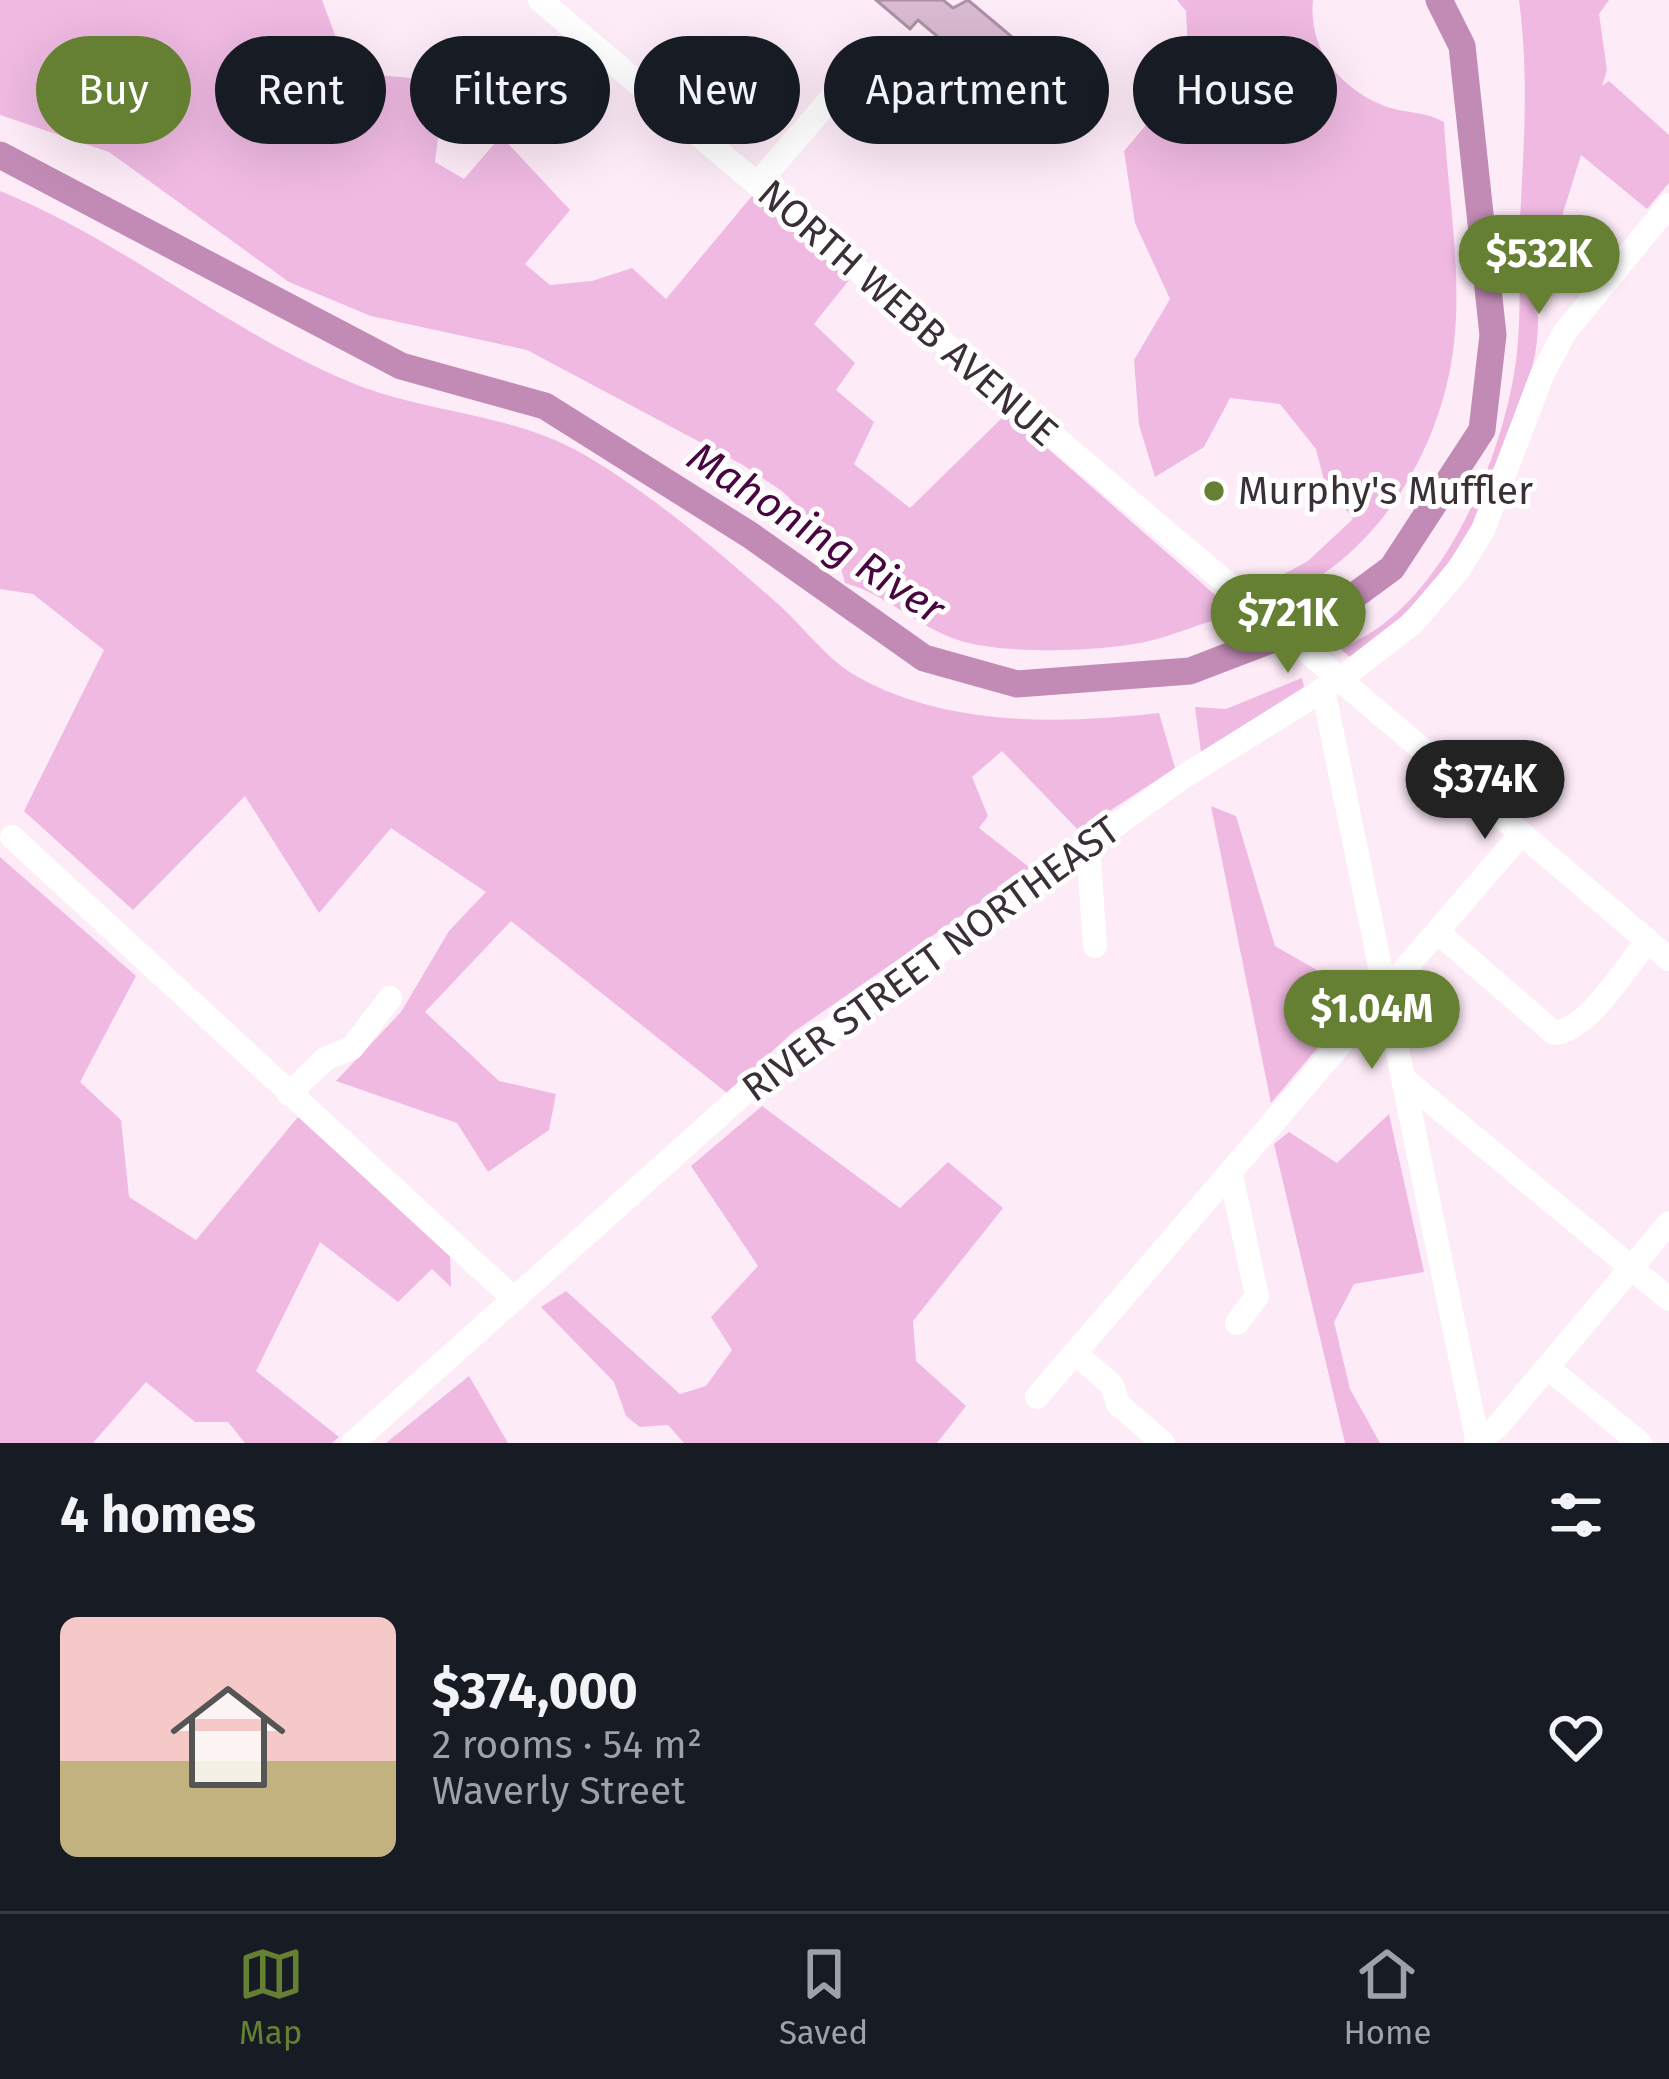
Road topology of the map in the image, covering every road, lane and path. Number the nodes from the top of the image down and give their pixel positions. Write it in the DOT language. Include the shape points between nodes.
graph roads {
  1 [pos="540,0"];
  2 [pos="824,107"];
  3 [pos="757,184"];
  4 [pos="1669,205"];
  5 [pos="1331,684"];
  6 [pos="1521,834"];
  7 [pos="12,837"];
  8 [pos="1088,845"];
  9 [pos="1440,934"];
  10 [pos="1660,944"];
  11 [pos="1095,946"];
  12 [pos="1387,994"];
  13 [pos="390,998"];
  14 [pos="1404,1079"];
  15 [pos="289,1094"];
  16 [pos="1231,1174"];
  17 [pos="1669,1223"];
  18 [pos="1631,1267"];
  19 [pos="1669,1298"];
  20 [pos="514,1299"];
  21 [pos="1237,1323"];
  22 [pos="1076,1354"];
  23 [pos="1548,1368"];
  24 [pos="1037,1397"];
  25 [pos="1478,1442"];
  26 [pos="353,1443"];
  27 [pos="1163,1443"];
  28 [pos="1640,1443"];
  1 -- 3 [label="street, NORTH WEBB AVENUE"];
  2 -- 3 [label="street"];
  3 -- 5 [label="street, NORTH WEBB AVENUE" via="1276,626"];
  4 -- 5 [label="street, RIVER STREET NORTHEAST" via="1565,332 1472,550 1396,638"];
  5 -- 6 [label="street, NORTH WEBB AVENUE"];
  5 -- 8 [label="street, RIVER STREET NORTHEAST"];
  5 -- 12 [label="street"];
  6 -- 9 [label="street"];
  6 -- 10 [label="street, NORTH WEBB AVENUE"];
  7 -- 15 [label="street"];
  8 -- 11 [label="street"];
  8 -- 20 [label="street, RIVER STREET NORTHEAST" via="752,1086"];
  9 -- 10 [label="street" via="1554,1033 1582,1019"];
  9 -- 12 [label="street"];
  12 -- 14 [label="street"];
  12 -- 16 [label="street"];
  13 -- 15 [label="street" via="352,1048 325,1059"];
  14 -- 18 [label="street"];
  14 -- 25 [label="street"];
  15 -- 20 [label="street"];
  16 -- 21 [label="street" via="1257,1296"];
  16 -- 22 [label="street"];
  17 -- 18 [label="street"];
  18 -- 19 [label="street"];
  18 -- 23 [label="street"];
  20 -- 26 [label="street, RIVER STREET NORTHEAST"];
  22 -- 24 [label="street"];
  22 -- 27 [label="street"];
  23 -- 25 [label="street"];
  23 -- 28 [label="street"];
}
